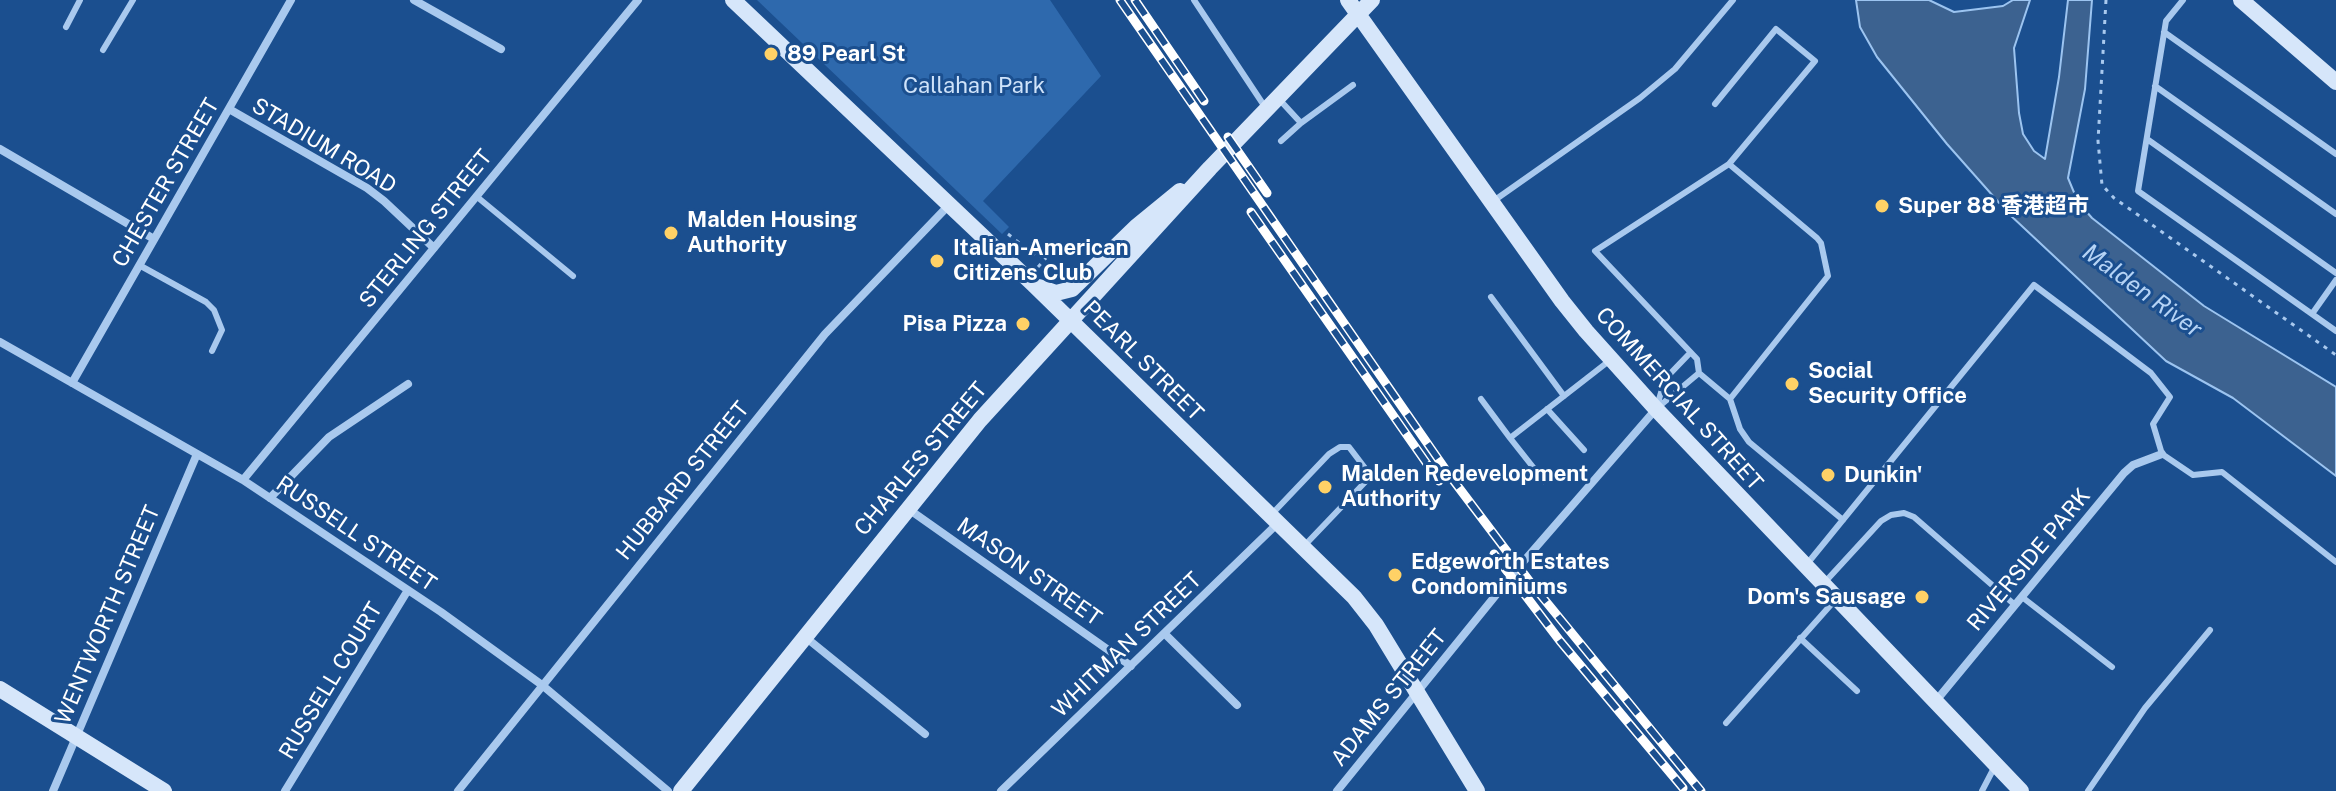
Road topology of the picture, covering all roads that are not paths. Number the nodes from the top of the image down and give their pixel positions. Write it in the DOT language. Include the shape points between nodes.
graph roads {
  1 [pos="80,0"];
  2 [pos="133,0"];
  3 [pos="291,0"];
  4 [pos="414,0"];
  5 [pos="638,0"];
  6 [pos="733,0"];
  7 [pos="1194,0"];
  8 [pos="1348,0"];
  9 [pos="1372,0"];
  10 [pos="1733,0"];
  11 [pos="2183,0"];
  12 [pos="2241,0"];
  13 [pos="1359,14"];
  14 [pos="66,27"];
  15 [pos="2164,32"];
  16 [pos="501,49"];
  17 [pos="103,50"];
  18 [pos="2336,82"];
  19 [pos="1353,85"];
  20 [pos="2155,86"];
  21 [pos="1272,104"];
  22 [pos="1715,104"];
  23 [pos="229,109"];
  24 [pos="1301,123"];
  25 [pos="2147,139"];
  26 [pos="1281,141"];
  27 [pos="0,149"];
  28 [pos="2336,154"];
  29 [pos="1729,164"];
  30 [pos="1210,168"];
  31 [pos="476,196"];
  32 [pos="1492,202"];
  33 [pos="949,205"];
  34 [pos="2336,214"];
  35 [pos="154,239"];
  36 [pos="434,248"];
  37 [pos="139,265"];
  38 [pos="2336,273"];
  39 [pos="1032,274"];
  40 [pos="573,276"];
  41 [pos="2336,280"];
  42 [pos="1491,297"];
  43 [pos="2312,314"];
  44 [pos="1071,321"];
  45 [pos="2336,331"];
  46 [pos="0,342"];
  47 [pos="212,351"];
  48 [pos="1690,353"];
  49 [pos="1612,359"];
  50 [pos="1699,373"];
  51 [pos="72,383"];
  52 [pos="408,384"];
  53 [pos="1564,396"];
  54 [pos="1481,399"];
  55 [pos="1730,399"];
  56 [pos="1547,409"];
  57 [pos="1656,409"];
  58 [pos="1510,438"];
  59 [pos="1584,450"];
  60 [pos="197,454"];
  61 [pos="2162,454"];
  62 [pos="243,480"];
  63 [pos="1544,481"];
  64 [pos="270,498"];
  65 [pos="907,508"];
  66 [pos="1273,520"];
  67 [pos="1843,520"];
  68 [pos="1303,548"];
  69 [pos="2336,562"];
  70 [pos="1805,566"];
  71 [pos="1822,585"];
  72 [pos="408,590"];
  73 [pos="2022,597"];
  74 [pos="1836,599"];
  75 [pos="2015,605"];
  76 [pos="2210,630"];
  77 [pos="1165,634"];
  78 [pos="804,636"];
  79 [pos="1800,638"];
  80 [pos="1131,666"];
  81 [pos="2112,667"];
  82 [pos="542,685"];
  83 [pos="0,689"];
  84 [pos="1418,691"];
  85 [pos="1857,691"];
  86 [pos="1935,702"];
  87 [pos="1237,705"];
  88 [pos="1726,723"];
  89 [pos="925,734"];
  90 [pos="75,738"];
  91 [pos="1995,766"];
  92 [pos="53,791"];
  93 [pos="164,791"];
  94 [pos="285,791"];
  95 [pos="458,791"];
  96 [pos="668,791"];
  97 [pos="681,791"];
  98 [pos="1001,791"];
  99 [pos="1337,791"];
  100 [pos="1477,791"];
  101 [pos="1982,791"];
  102 [pos="2021,791"];
  103 [pos="2088,791"];
  1 -- 14 [label="lane"];
  2 -- 17 [label="lane"];
  3 -- 23 [label="street, CHESTER STREET"];
  4 -- 16 [label="street"];
  5 -- 31 [label="street, STERLING STREET"];
  6 -- 33 [label="street, PEARL STREET"];
  7 -- 21 [label="lane"];
  8 -- 13 [label="street, COMMERCIAL STREET"];
  9 -- 13 [label="street, CHARLES STREET"];
  10 -- 32 [label="lane" via="1675,69"];
  11 -- 15 [label="lane"];
  12 -- 18 [label="street"];
  13 -- 21 [label="street, CHARLES STREET"];
  13 -- 32 [label="street, COMMERCIAL STREET"];
  15 -- 20 [label="lane"];
  15 -- 28 [label="lane"];
  19 -- 24 [label="lane"];
  20 -- 25 [label="lane"];
  20 -- 34 [label="lane"];
  21 -- 24 [label="lane"];
  21 -- 30 [label="street, CHARLES STREET"];
  22 -- 29 [label="lane" via="1776,29 1815,61"];
  23 -- 35 [label="street, CHESTER STREET"];
  23 -- 36 [label="street, STADIUM ROAD" via="376,194"];
  24 -- 26 [label="lane"];
  25 -- 38 [label="lane"];
  25 -- 43 [label="lane" via="2138,191"];
  27 -- 35 [label="street"];
  29 -- 48 [label="lane" via="1595,251"];
  29 -- 55 [label="lane" via="1817,238 1828,276"];
  30 -- 39 [label="street, CHARLES STREET" via="1164,202 1072,289 1052,292"];
  30 -- 44 [label="street, CHARLES STREET"];
  31 -- 36 [label="street, STERLING STREET"];
  31 -- 40 [label="lane"];
  32 -- 49 [label="street, COMMERCIAL STREET" via="1562,301"];
  33 -- 39 [label="street, PEARL STREET"];
  33 -- 82 [label="street, HUBBARD STREET" via="825,334"];
  35 -- 37 [label="street, CHESTER STREET"];
  36 -- 62 [label="street, STERLING STREET"];
  37 -- 47 [label="lane" via="214,310 222,330"];
  37 -- 51 [label="street, CHESTER STREET"];
  39 -- 44 [label="street, PEARL STREET"];
  41 -- 43 [label="lane"];
  42 -- 53 [label="lane"];
  43 -- 45 [label="lane"];
  44 -- 65 [label="street, CHARLES STREET"];
  44 -- 66 [label="street, PEARL STREET"];
  46 -- 51 [label="street, RUSSELL STREET"];
  48 -- 50 [label="lane"];
  48 -- 57 [label="lane" via="1665,379"];
  49 -- 53 [label="lane"];
  49 -- 57 [label="street, COMMERCIAL STREET"];
  50 -- 55 [label="lane"];
  50 -- 57 [label="lane"];
  51 -- 60 [label="street, RUSSELL STREET"];
  52 -- 64 [label="street" via="329,437"];
  53 -- 56 [label="lane"];
  54 -- 58 [label="lane"];
  55 -- 67 [label="lane" via="1749,442"];
  56 -- 58 [label="lane"];
  56 -- 59 [label="lane"];
  57 -- 70 [label="street, COMMERCIAL STREET"];
  57 -- 84 [label="street, ADAMS STREET"];
  58 -- 63 [label="lane"];
  60 -- 62 [label="street, RUSSELL STREET"];
  60 -- 90 [label="street, WENTWORTH STREET"];
  61 -- 67 [label="lane" via="2153,424 2170,397 2151,373 2034,285"];
  61 -- 69 [label="lane" via="2193,475 2222,472"];
  61 -- 73 [label="street, RIVERSIDE PARK" via="2124,473"];
  62 -- 64 [label="street, RUSSELL STREET"];
  64 -- 72 [label="street, RUSSELL STREET"];
  65 -- 78 [label="street, CHARLES STREET"];
  65 -- 80 [label="street, MASON STREET"];
  66 -- 68 [label="street, PEARL STREET"];
  66 -- 68 [label="lane" via="1329,454 1349,447 1369,478"];
  66 -- 77 [label="street, WHITMAN STREET"];
  67 -- 70 [label="lane"];
  68 -- 84 [label="street, PEARL STREET" via="1362,606"];
  70 -- 71 [label="street, COMMERCIAL STREET"];
  71 -- 74 [label="street, COMMERCIAL STREET"];
  71 -- 75 [label="lane" via="1881,521 1904,513"];
  72 -- 82 [label="street, RUSSELL STREET"];
  72 -- 94 [label="street, RUSSELL COURT"];
  73 -- 75 [label="street, RIVERSIDE PARK"];
  73 -- 81 [label="lane"];
  74 -- 79 [label="lane"];
  74 -- 86 [label="street, COMMERCIAL STREET"];
  75 -- 86 [label="street, RIVERSIDE PARK"];
  76 -- 103 [label="lane" via="2145,708"];
  77 -- 80 [label="street, WHITMAN STREET"];
  77 -- 87 [label="street"];
  78 -- 89 [label="street"];
  78 -- 97 [label="street, CHARLES STREET"];
  79 -- 85 [label="lane"];
  79 -- 88 [label="lane"];
  80 -- 98 [label="street, WHITMAN STREET"];
  82 -- 95 [label="street, HUBBARD STREET"];
  82 -- 96 [label="street, RUSSELL STREET"];
  83 -- 90 [label="street"];
  84 -- 99 [label="street, ADAMS STREET"];
  84 -- 100 [label="street, PEARL STREET"];
  86 -- 91 [label="street, COMMERCIAL STREET"];
  90 -- 92 [label="street, WENTWORTH STREET"];
  90 -- 93 [label="street"];
  91 -- 101 [label="lane"];
  91 -- 102 [label="street, COMMERCIAL STREET"];
}
